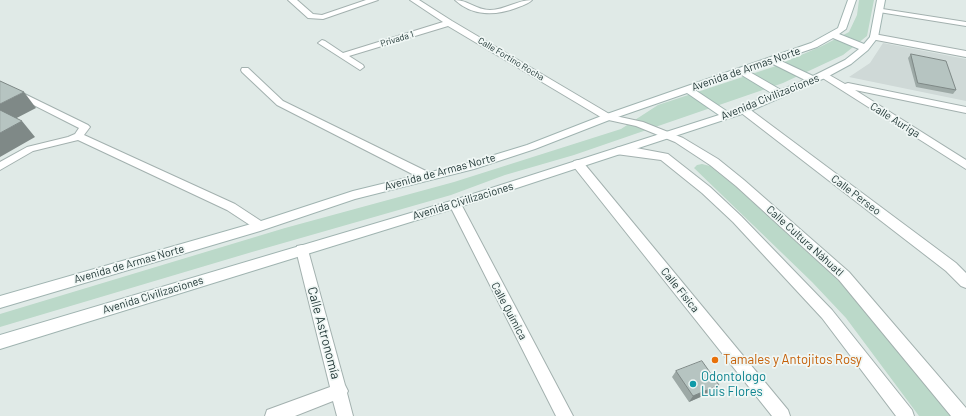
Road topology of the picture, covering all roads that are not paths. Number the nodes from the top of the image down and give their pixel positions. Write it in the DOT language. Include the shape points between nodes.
graph roads {
  1 [pos="292,0"];
  2 [pos="374,0"];
  3 [pos="458,0"];
  4 [pos="529,0"];
  5 [pos="852,0"];
  6 [pos="881,0"];
  7 [pos="420,1"];
  8 [pos="880,10"];
  9 [pos="449,23"];
  10 [pos="966,24"];
  11 [pos="832,34"];
  12 [pos="874,37"];
  13 [pos="322,43"];
  14 [pos="865,48"];
  15 [pos="966,54"];
  16 [pos="344,55"];
  17 [pos="772,60"];
  18 [pos="360,67"];
  19 [pos="244,70"];
  20 [pos="742,71"];
  21 [pos="818,77"];
  22 [pos="840,84"];
  23 [pos="0,85"];
  24 [pos="688,89"];
  25 [pos="780,94"];
  26 [pos="744,110"];
  27 [pos="966,110"];
  28 [pos="727,116"];
  29 [pos="608,117"];
  30 [pos="665,135"];
  31 [pos="78,136"];
  32 [pos="620,151"];
  33 [pos="578,164"];
  34 [pos="966,165"];
  35 [pos="0,167"];
  36 [pos="426,176"];
  37 [pos="455,204"];
  38 [pos="260,226"];
  39 [pos="302,250"];
  40 [pos="966,282"];
  41 [pos="0,302"];
  42 [pos="0,342"];
  43 [pos="340,391"];
  44 [pos="273,416"];
  45 [pos="345,416"];
  46 [pos="566,416"];
  47 [pos="782,416"];
  48 [pos="906,416"];
  49 [pos="962,416"];
  1 -- 2 [label="street" via="311,16 323,17"];
  3 -- 4 [label="lane" via="479,11 489,12"];
  5 -- 11 [label="street, Avenida de Armas Norte" via="842,28"];
  6 -- 8 [label="street, Avenida Civilizaciones"];
  7 -- 9 [label="street, Calle Fortino Rocha"];
  8 -- 10 [label="street"];
  8 -- 12 [label="street, Avenida Civilizaciones"];
  9 -- 16 [label="street, Privada 1"];
  9 -- 29 [label="street, Calle Fortino Rocha"];
  11 -- 14 [label="street"];
  11 -- 17 [label="street, Avenida de Armas Norte" via="814,44"];
  12 -- 14 [label="street, Avenida Civilizaciones"];
  12 -- 15 [label="street"];
  13 -- 16 [label="street"];
  14 -- 21 [label="street, Avenida Civilizaciones" via="848,62"];
  16 -- 18 [label="street"];
  17 -- 20 [label="street, Avenida de Armas Norte"];
  17 -- 21 [label="street, Calle Auriga"];
  19 -- 36 [label="lane" via="280,103"];
  20 -- 24 [label="street, Avenida de Armas Norte"];
  20 -- 25 [label="street"];
  21 -- 22 [label="street, Calle Auriga"];
  21 -- 25 [label="street, Avenida Civilizaciones"];
  22 -- 27 [label="street"];
  22 -- 34 [label="street, Calle Auriga"];
  23 -- 31 [label="lane" via="85,127"];
  24 -- 28 [label="street"];
  24 -- 29 [label="street, Avenida de Armas Norte"];
  25 -- 26 [label="street, Avenida Civilizaciones"];
  26 -- 28 [label="street, Avenida Civilizaciones"];
  26 -- 40 [label="street, Calle Perseo" via="951,267"];
  28 -- 30 [label="street, Avenida Civilizaciones"];
  29 -- 30 [label="street, Calle Cultura Náhuatl" via="640,124"];
  29 -- 36 [label="street, Avenida de Armas Norte" via="531,147 470,166"];
  30 -- 32 [label="street, Avenida Civilizaciones"];
  30 -- 49 [label="street, Calle Cultura Náhuatl" via="696,150 724,171 844,276"];
  31 -- 35 [label="lane" via="30,149"];
  31 -- 38 [label="lane" via="231,207"];
  32 -- 33 [label="street, Avenida Civilizaciones"];
  32 -- 48 [label="street" via="664,157 706,190 827,314"];
  33 -- 37 [label="street, Avenida Civilizaciones"];
  33 -- 47 [label="street, Calle Física"];
  36 -- 38 [label="street, Avenida de Armas Norte" via="353,195"];
  37 -- 39 [label="street, Avenida Civilizaciones"];
  37 -- 46 [label="street, Calle Química"];
  38 -- 41 [label="street, Avenida de Armas Norte"];
  39 -- 42 [label="street, Avenida Civilizaciones"];
  39 -- 43 [label="street, Calle Astronomía"];
  43 -- 44 [label="street"];
  43 -- 45 [label="street, Calle Astronomía"];
}
